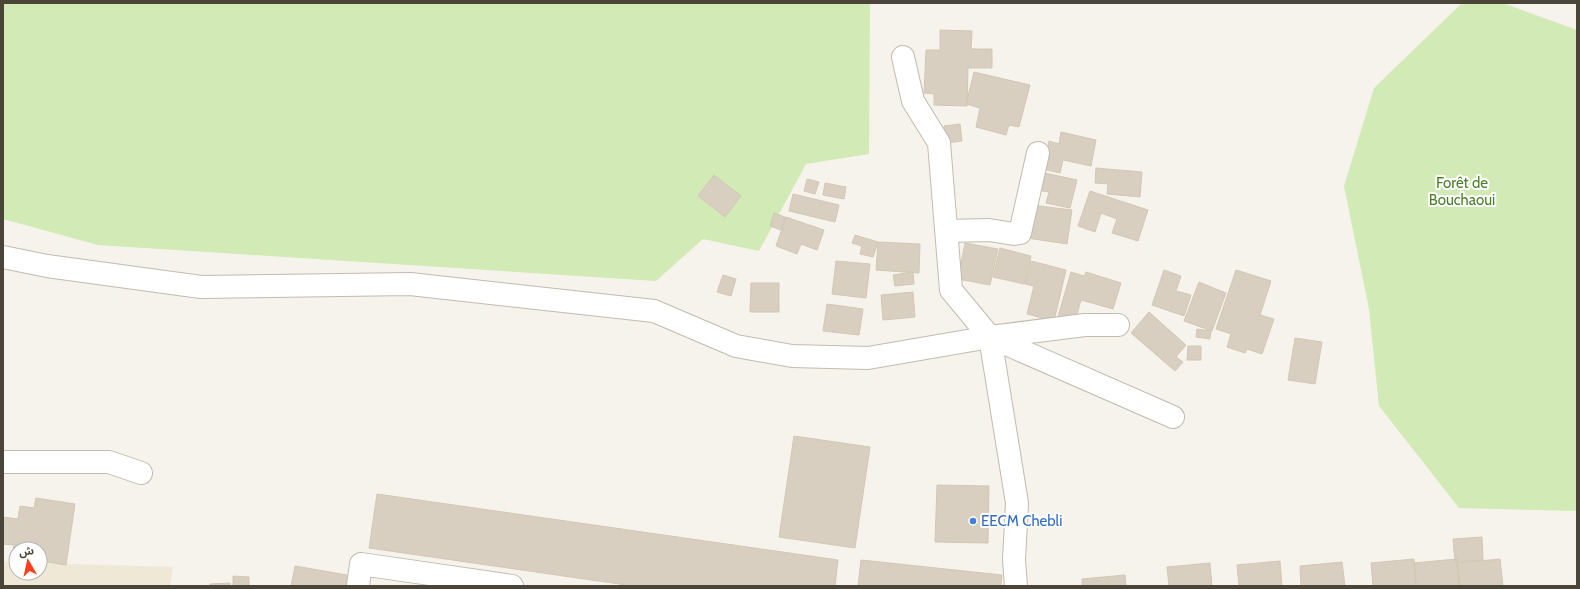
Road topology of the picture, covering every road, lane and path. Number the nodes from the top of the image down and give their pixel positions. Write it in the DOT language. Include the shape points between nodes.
graph roads {
  1 [pos="903,57"];
  2 [pos="1038,153"];
  3 [pos="946,231"];
  4 [pos="3,257"];
  5 [pos="1118,324"];
  6 [pos="990,337"];
  7 [pos="1173,417"];
  8 [pos="3,462"];
  9 [pos="141,473"];
  10 [pos="358,586"];
  11 [pos="512,586"];
  12 [pos="1016,586"];
  1 -- 3 [label="street" via="913,101 939,143"];
  2 -- 3 [label="street" via="1020,233 989,230"];
  3 -- 6 [label="street" via="951,290"];
  4 -- 6 [label="street" via="47,266 200,287 410,284 654,310 736,346 792,356 868,358"];
  5 -- 6 [label="street"];
  6 -- 7 [label="street"];
  6 -- 12 [label="street" via="1017,503 1014,560"];
  8 -- 9 [label="street" via="109,462"];
  10 -- 11 [label="street" via="361,564"];
}
